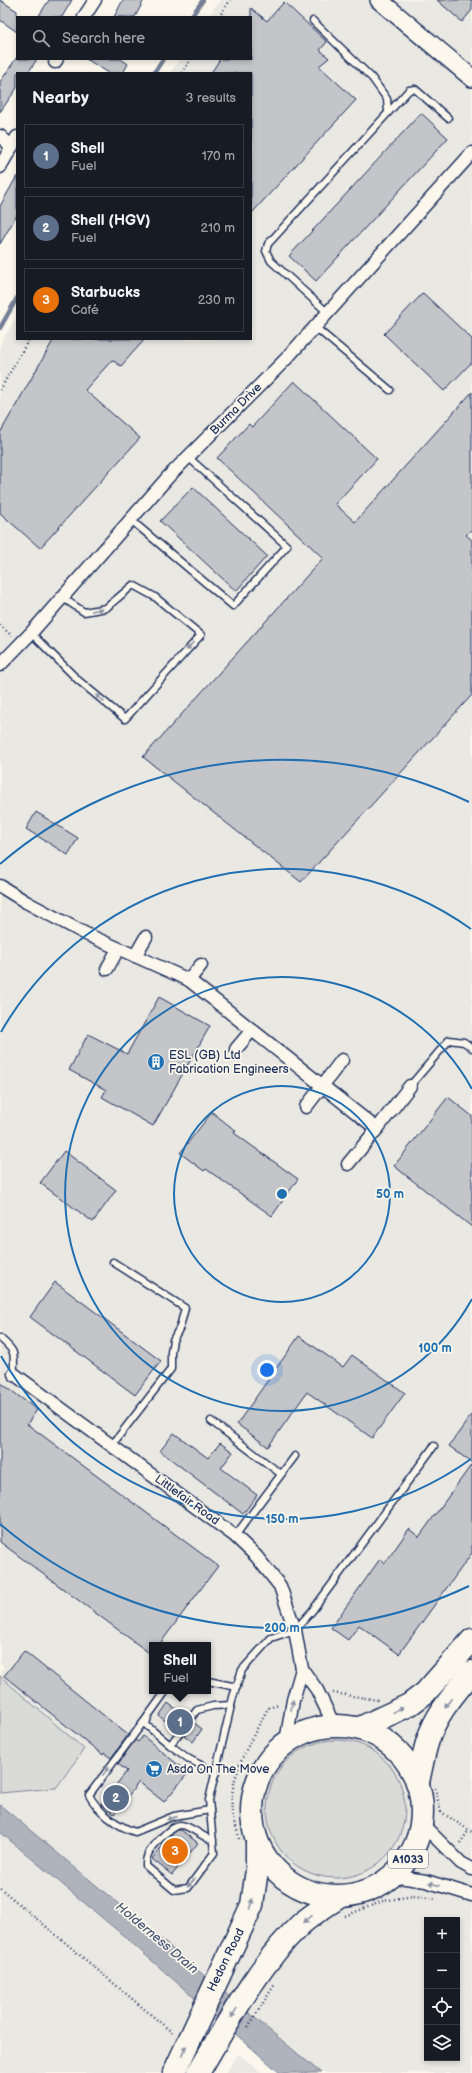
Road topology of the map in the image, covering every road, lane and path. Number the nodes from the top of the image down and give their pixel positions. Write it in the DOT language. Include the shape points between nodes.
graph roads {
  1 [pos="95,0"];
  2 [pos="230,0"];
  3 [pos="379,0"];
  4 [pos="85,16"];
  5 [pos="220,16"];
  6 [pos="313,20"];
  7 [pos="190,60"];
  8 [pos="183,72"];
  9 [pos="472,78"];
  10 [pos="388,111"];
  11 [pos="448,118"];
  12 [pos="0,136"];
  13 [pos="14,142"];
  14 [pos="472,153"];
  15 [pos="0,167"];
  16 [pos="328,313"];
  17 [pos="315,326"];
  18 [pos="28,340"];
  19 [pos="0,390"];
  20 [pos="390,390"];
  21 [pos="188,457"];
  22 [pos="131,520"];
  23 [pos="63,598"];
  24 [pos="31,633"];
  25 [pos="0,665"];
  26 [pos="0,886"];
  27 [pos="146,937"];
  28 [pos="118,949"];
  29 [pos="135,956"];
  30 [pos="201,965"];
  31 [pos="107,970"];
  32 [pos="189,980"];
  33 [pos="252,1030"];
  34 [pos="472,1048"];
  35 [pos="236,1049"];
  36 [pos="342,1060"];
  37 [pos="322,1086"];
  38 [pos="410,1086"];
  39 [pos="306,1107"];
  40 [pos="377,1129"];
  41 [pos="348,1164"];
  42 [pos="113,1262"];
  43 [pos="0,1338"];
  44 [pos="14,1374"];
  45 [pos="211,1421"];
  46 [pos="112,1445"];
  47 [pos="434,1446"];
  48 [pos="294,1456"];
  49 [pos="281,1474"];
  50 [pos="235,1536"];
  51 [pos="296,1630"];
  52 [pos="472,1640"];
  53 [pos="302,1669"];
  54 [pos="472,1672"];
  55 [pos="211,1682"];
  56 [pos="237,1687"];
  57 [pos="317,1690"];
  58 [pos="164,1694"];
  59 [pos="293,1700"];
  60 [pos="382,1700"];
  61 [pos="231,1705"];
  62 [pos="148,1716"];
  63 [pos="334,1725"];
  64 [pos="362,1727"];
  65 [pos="286,1742"];
  66 [pos="170,1745"];
  67 [pos="216,1773"];
  68 [pos="418,1782"];
  69 [pos="210,1810"];
  70 [pos="422,1824"];
  71 [pos="213,1840"];
  72 [pos="248,1842"];
  73 [pos="472,1869"];
  74 [pos="392,1876"];
  75 [pos="0,1888"];
  76 [pos="472,1894"];
  77 [pos="340,1897"];
  78 [pos="444,1900"];
  79 [pos="338,1919"];
  80 [pos="185,2033"];
  81 [pos="174,2073"];
  82 [pos="198,2073"];
  1 -- 4 [label="street"];
  2 -- 5 [label="path"];
  3 -- 9 [label="street"];
  6 -- 10 [label="lane" via="372,78 387,99"];
  7 -- 8 [label="path"];
  10 -- 11 [label="lane" via="409,90 415,89"];
  10 -- 16 [label="lane" via="267,247 267,254 272,261"];
  12 -- 13 [label="street"];
  13 -- 15 [label="street"];
  14 -- 16 [label="street, Burma Drive"];
  16 -- 17 [label="street, Burma Drive"];
  17 -- 20 [label="lane"];
  17 -- 21 [label="street, Burma Drive" via="286,359"];
  18 -- 19 [label="path"];
  21 -- 22 [label="street, Burma Drive"];
  21 -- 22 [label="lane" via="287,546 233,606"];
  22 -- 23 [label="street, Burma Drive"];
  23 -- 24 [label="street, Burma Drive"];
  23 -- 24 [label="lane, one-way" via="84,612 106,608 133,585 155,598 201,635 124,719 78,680"];
  24 -- 25 [label="street, Burma Drive"];
  26 -- 28 [label="street"];
  27 -- 29 [label="street"];
  28 -- 29 [label="street"];
  28 -- 31 [label="street"];
  29 -- 32 [label="street"];
  30 -- 32 [label="street"];
  32 -- 33 [label="street"];
  33 -- 35 [label="street"];
  33 -- 37 [label="street"];
  34 -- 38 [label="lane" via="464,1042 449,1040"];
  36 -- 37 [label="street"];
  37 -- 39 [label="street"];
  37 -- 40 [label="street"];
  38 -- 40 [label="street"];
  40 -- 41 [label="street"];
  42 -- 46 [label="lane" via="185,1308 173,1340 171,1369"];
  43 -- 44 [label="lane" via="11,1347 15,1357"];
  44 -- 46 [label="street, Littlefair Road"];
  45 -- 49 [label="lane"];
  46 -- 50 [label="street, Littlefair Road"];
  47 -- 51 [label="lane"];
  48 -- 49 [label="lane"];
  49 -- 50 [label="lane"];
  50 -- 51 [label="street, Littlefair Road" via="256,1556 280,1586"];
  51 -- 53 [label="street, Littlefair Road"];
  51 -- 56 [label="lane" via="271,1638 242,1670"];
  64 -- 52 [label="highway, A1033, one-way" via="409,1705 425,1693"];
  53 -- 57 [label="street, Littlefair Road"];
  53 -- 59 [label="street, Littlefair Road"];
  54 -- 68 [label="highway, A1033, one-way" via="435,1723 427,1743"];
  55 -- 56 [label="lane"];
  56 -- 61 [label="lane"];
  57 -- 60 [label="path"];
  57 -- 63 [label="street, Littlefair Road"];
  58 -- 62 [label="lane"];
  65 -- 59 [label="street, Littlefair Road, one-way"];
  59 -- 72 [label="path" via="268,1708 244,1756 233,1790 232,1813 238,1834"];
  61 -- 66 [label="lane" via="197,1710"];
  61 -- 67 [label="lane"];
  62 -- 66 [label="lane" via="146,1725"];
  69 -- 62 [label="lane, one-way" via="174,1816 135,1832 124,1828 95,1806 89,1794"];
  63 -- 64 [label="highway, A1033"];
  63 -- 65 [label="highway, A1033" via="317,1727"];
  64 -- 68 [label="highway, A1033" via="389,1742 407,1760"];
  65 -- 72 [label="highway, A1033" via="271,1756 255,1786"];
  66 -- 67 [label="lane" via="189,1759"];
  67 -- 69 [label="lane" via="209,1800"];
  68 -- 70 [label="highway, A1033" via="423,1803"];
  69 -- 71 [label="lane"];
  70 -- 73 [label="street" via="461,1863"];
  70 -- 74 [label="highway, A1033" via="416,1844 406,1861"];
  71 -- 71 [label="lane, one-way" via="214,1853 188,1888 174,1890 146,1866 147,1856 172,1828 180,1825 205,1839"];
  72 -- 77 [label="highway, A1033" via="289,1882 313,1893"];
  80 -- 72 [label="highway, Hedon Road / A1033, one-way" via="223,1965 252,1905 257,1870"];
  76 -- 74 [label="street, one-way" via="426,1881"];
  74 -- 77 [label="highway, A1033" via="368,1891"];
  75 -- 80 [label="path"];
  77 -- 82 [label="highway, A1033, one-way" via="315,1913 276,1952 248,1990"];
  78 -- 79 [label="path" via="413,1896 383,1901"];
  81 -- 80 [label="highway, Hedon Road / A1033, one-way"];
}
